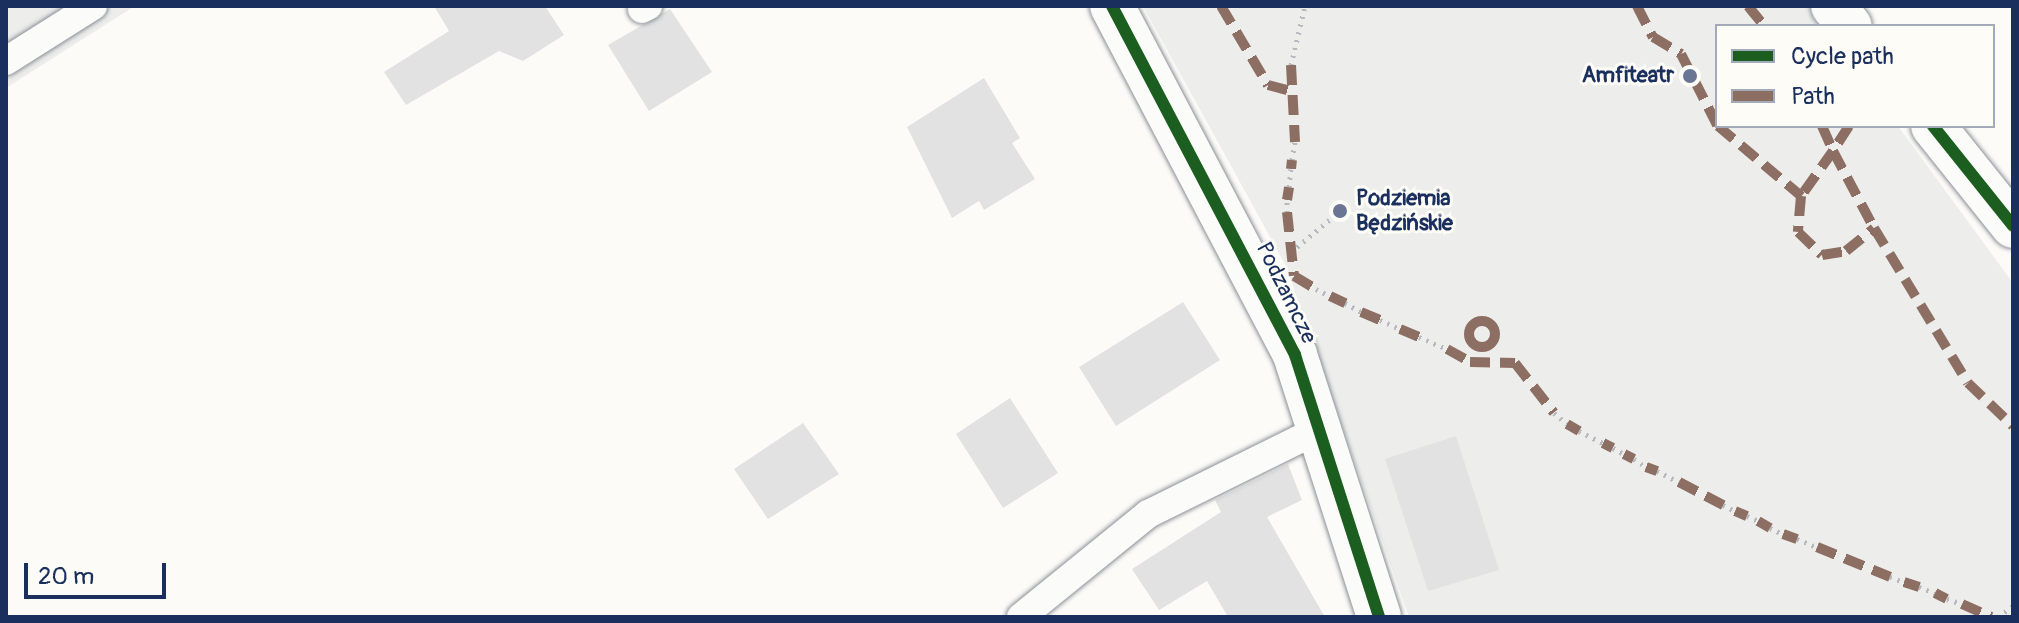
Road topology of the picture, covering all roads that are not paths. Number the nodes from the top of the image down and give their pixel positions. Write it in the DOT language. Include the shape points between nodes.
graph roads {
  1 [pos="93,6"];
  2 [pos="1112,6"];
  3 [pos="1833,6"];
  4 [pos="1848,24"];
  5 [pos="6,61"];
  6 [pos="1935,128"];
  7 [pos="2013,226"];
  8 [pos="1320,429"];
  9 [pos="1021,617"];
  10 [pos="1379,617"];
  1 -- 5 [label="lane"];
  2 -- 8 [label="street, Podzamcze" via="1289,342"];
  3 -- 4 [label="street"];
  6 -- 7 [label="street"];
  8 -- 9 [label="lane" via="1148,514"];
  8 -- 10 [label="street, Podzamcze"];
}
